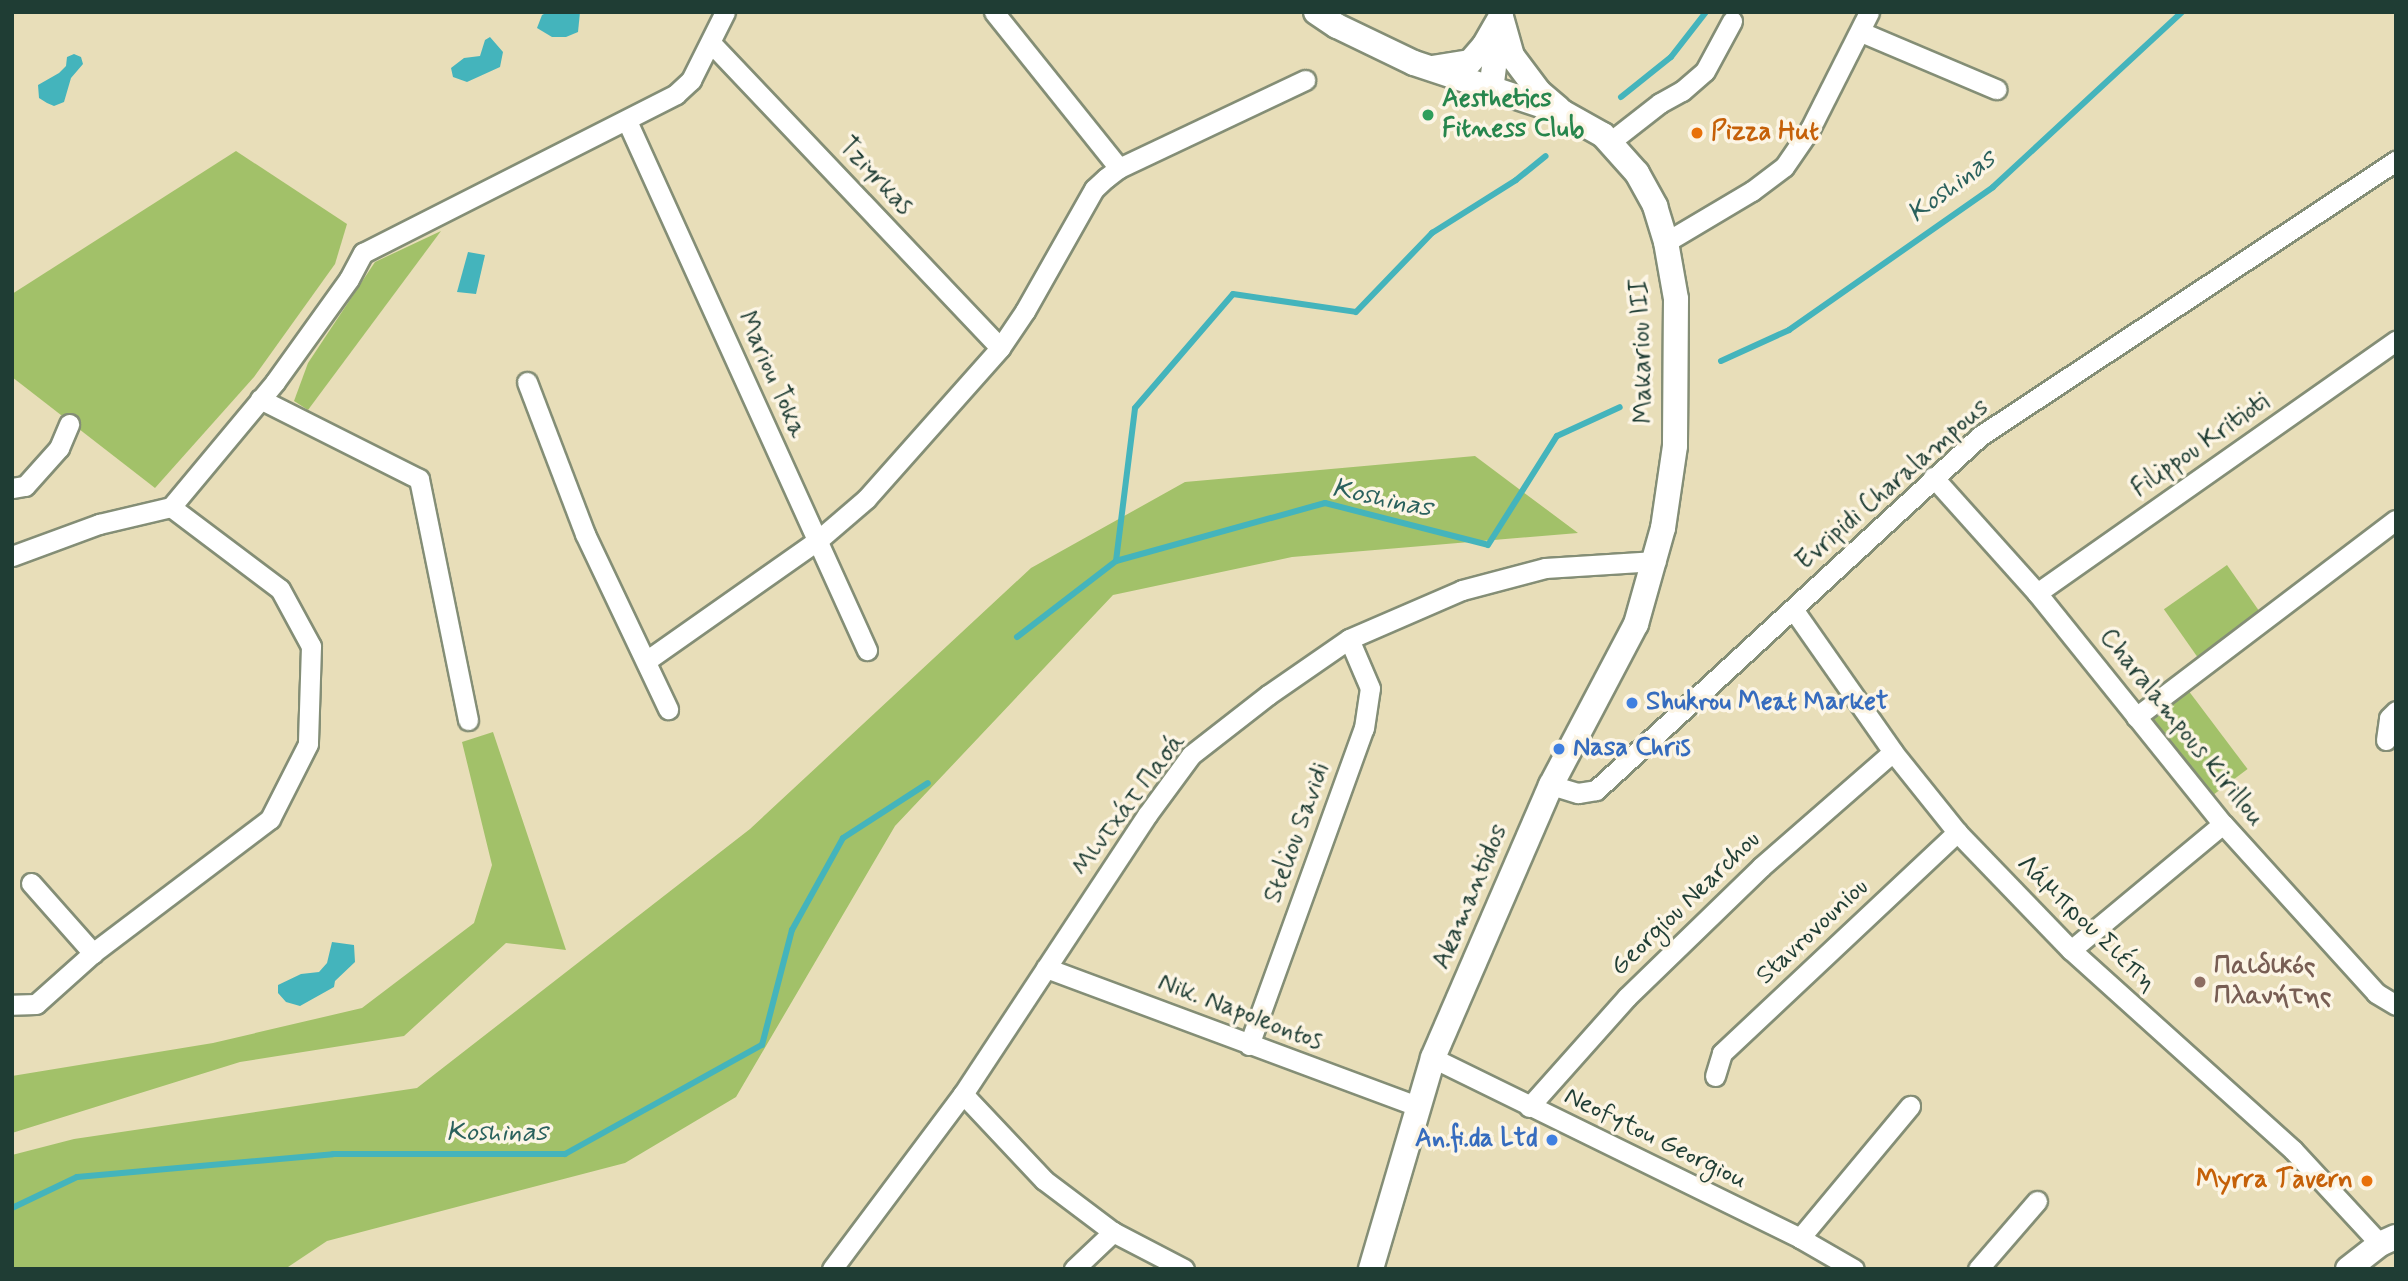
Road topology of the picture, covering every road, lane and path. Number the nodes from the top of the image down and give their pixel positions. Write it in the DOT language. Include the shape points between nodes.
graph roads {
  1 [pos="725,12"];
  2 [pos="994,12"];
  3 [pos="1316,12"];
  4 [pos="1869,12"];
  5 [pos="1501,14"];
  6 [pos="1732,21"];
  7 [pos="1861,32"];
  8 [pos="711,43"];
  9 [pos="1426,68"];
  10 [pos="1305,80"];
  11 [pos="1996,89"];
  12 [pos="1491,90"];
  13 [pos="1562,112"];
  14 [pos="627,121"];
  15 [pos="1611,142"];
  16 [pos="2396,161"];
  17 [pos="1119,168"];
  18 [pos="1666,242"];
  19 [pos="2396,341"];
  20 [pos="1000,348"];
  21 [pos="527,382"];
  22 [pos="260,399"];
  23 [pos="69,424"];
  24 [pos="1933,477"];
  25 [pos="12,488"];
  26 [pos="171,507"];
  27 [pos="2396,520"];
  28 [pos="817,541"];
  29 [pos="12,556"];
  30 [pos="1656,561"];
  31 [pos="2037,593"];
  32 [pos="1793,609"];
  33 [pos="1349,639"];
  34 [pos="867,650"];
  35 [pos="646,661"];
  36 [pos="668,709"];
  37 [pos="2396,711"];
  38 [pos="2136,717"];
  39 [pos="468,720"];
  40 [pos="2386,740"];
  41 [pos="1893,752"];
  42 [pos="1551,785"];
  43 [pos="2223,824"];
  44 [pos="1957,832"];
  45 [pos="31,883"];
  46 [pos="2071,950"];
  47 [pos="93,953"];
  48 [pos="1046,968"];
  49 [pos="2396,1004"];
  50 [pos="12,1005"];
  51 [pos="1250,1045"];
  52 [pos="1433,1059"];
  53 [pos="1715,1076"];
  54 [pos="963,1094"];
  55 [pos="1417,1106"];
  56 [pos="1910,1106"];
  57 [pos="1529,1107"];
  58 [pos="2037,1201"];
  59 [pos="1113,1232"];
  60 [pos="1800,1238"];
  61 [pos="2388,1240"];
  62 [pos="832,1269"];
  63 [pos="1074,1269"];
  64 [pos="1184,1269"];
  65 [pos="1371,1269"];
  66 [pos="1854,1269"];
  67 [pos="1978,1269"];
  68 [pos="2348,1269"];
  1 -- 8 [label="street"];
  2 -- 17 [label="street"];
  3 -- 9 [label="main road, Makariou III"];
  4 -- 7 [label="street"];
  5 -- 9 [label="main road" via="1470,62"];
  5 -- 12 [label="main road"];
  5 -- 13 [label="main road" via="1512,57 1539,92"];
  6 -- 15 [label="street" via="1705,71"];
  7 -- 11 [label="street"];
  7 -- 18 [label="street" via="1784,167"];
  8 -- 14 [label="street" via="691,80 676,94"];
  8 -- 20 [label="street, Tziyrkas"];
  9 -- 12 [label="main road, Makariou III"];
  10 -- 17 [label="street"];
  12 -- 13 [label="main road, Makariou III"];
  13 -- 15 [label="main road, Makariou III"];
  14 -- 22 [label="street" via="362,253 349,279"];
  14 -- 28 [label="street, Mariou Toka"];
  15 -- 18 [label="main road, Makariou III" via="1646,187"];
  16 -- 24 [label="street, Evripidi Charalampous" via="1980,436"];
  17 -- 20 [label="street" via="1094,190"];
  18 -- 30 [label="main road, Makariou III" via="1676,299 1675,446"];
  19 -- 31 [label="street, Filippou Kritioti"];
  20 -- 28 [label="street" via="866,499"];
  21 -- 35 [label="street" via="585,534"];
  22 -- 26 [label="street"];
  22 -- 39 [label="street" via="419,479"];
  23 -- 25 [label="street" via="59,448 25,486"];
  24 -- 31 [label="street, Charalampous Kirillou"];
  24 -- 32 [label="street, Evripidi Charalampous"];
  26 -- 29 [label="street" via="99,524"];
  26 -- 47 [label="street" via="280,589 311,646 309,744 270,819"];
  27 -- 38 [label="street"];
  28 -- 34 [label="street, Mariou Toka"];
  28 -- 35 [label="street"];
  30 -- 33 [label="street, Μιντχάτ Πασά" via="1533,571 1462,590"];
  30 -- 42 [label="main road, Akamantidos" via="1636,624"];
  31 -- 38 [label="street, Charalampous Kirillou"];
  32 -- 41 [label="street, Λάμπρου Σιέπη"];
  32 -- 42 [label="street, Evripidi Charalampous" via="1596,790 1578,793"];
  33 -- 48 [label="street, Μιντχάτ Πασά" via="1191,755"];
  33 -- 51 [label="street, Steliou Savidi" via="1370,688 1364,728"];
  35 -- 36 [label="street"];
  37 -- 40 [label="street" via="2389,719"];
  38 -- 43 [label="street, Charalampous Kirillou"];
  41 -- 44 [label="street, Λάμπρου Σιέπη"];
  41 -- 57 [label="street, Georgiou Nearchou" via="1761,867 1627,997"];
  42 -- 52 [label="main road, Akamantidos"];
  43 -- 46 [label="street"];
  43 -- 49 [label="street, Charalampous Kirillou" via="2376,993"];
  44 -- 46 [label="street, Λάμπρου Σιέπη"];
  44 -- 53 [label="street, Stavrovouniou" via="1722,1053"];
  45 -- 47 [label="street"];
  46 -- 61 [label="street, Λάμπρου Σιέπη"];
  47 -- 50 [label="street" via="36,1004"];
  48 -- 51 [label="street, Nik. Napoleontos"];
  48 -- 54 [label="street, Μιντχάτ Πασά"];
  51 -- 55 [label="street, Nik. Napoleontos"];
  52 -- 55 [label="main road, Akamantidos"];
  52 -- 57 [label="street, Neofytou Georgiou"];
  54 -- 59 [label="street" via="1044,1180"];
  54 -- 62 [label="street, Μιντχάτ Πασά"];
  55 -- 65 [label="main road, Akamantidos"];
  56 -- 60 [label="street"];
  57 -- 60 [label="street, Neofytou Georgiou"];
  58 -- 67 [label="street"];
  59 -- 63 [label="street"];
  59 -- 64 [label="street"];
  60 -- 66 [label="street, Neofytou Georgiou"];
  61 -- 68 [label="main road"];
}
